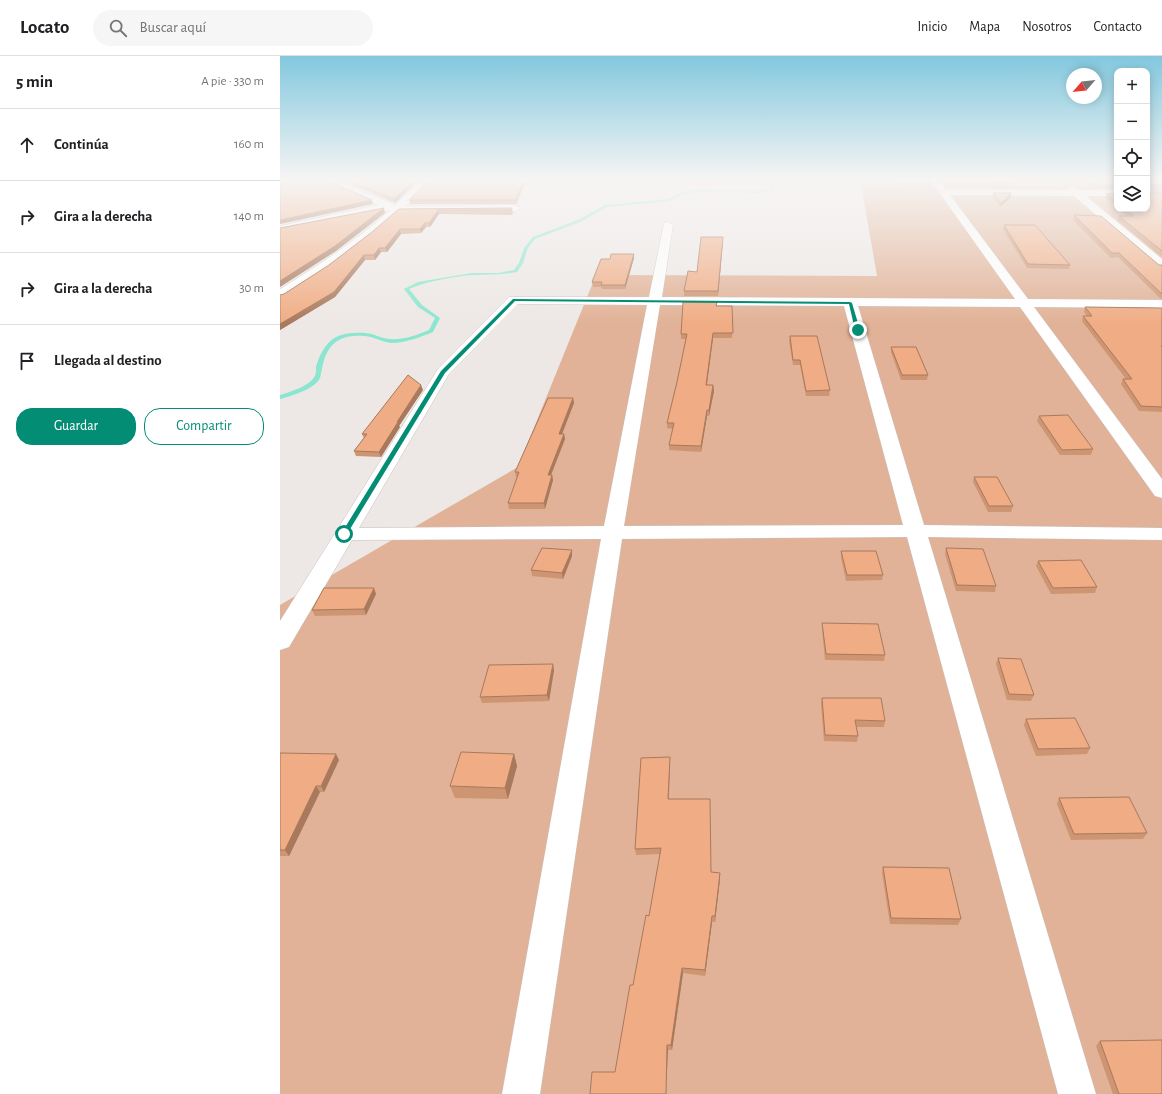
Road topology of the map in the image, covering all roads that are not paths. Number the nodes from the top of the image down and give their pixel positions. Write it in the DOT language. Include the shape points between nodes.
graph roads {
  1 [pos="294,226"];
  2 [pos="377,226"];
  3 [pos="668,226"];
  4 [pos="969,226"];
  5 [pos="1116,226"];
  6 [pos="280,229"];
  7 [pos="1162,265"];
  8 [pos="280,295"];
  9 [pos="655,302"];
  10 [pos="850,303"];
  11 [pos="1026,304"];
  12 [pos="1162,304"];
  13 [pos="1162,492"];
  14 [pos="916,531"];
  15 [pos="613,532"];
  16 [pos="344,534"];
  17 [pos="1162,534"];
  18 [pos="280,641"];
  19 [pos="521,1094"];
  20 [pos="1077,1094"];
  1 -- 6 [label="street"];
  2 -- 8 [label="street" via="335,259"];
  3 -- 9 [label="street"];
  4 -- 11 [label="street"];
  5 -- 7 [label="street"];
  9 -- 10 [label="street"];
  9 -- 15 [label="street"];
  9 -- 16 [label="street" via="514,300 443,372"];
  10 -- 11 [label="street"];
  10 -- 14 [label="street"];
  11 -- 12 [label="street"];
  11 -- 13 [label="street"];
  14 -- 15 [label="street"];
  14 -- 17 [label="street"];
  14 -- 20 [label="street"];
  15 -- 16 [label="street"];
  15 -- 19 [label="street"];
  16 -- 18 [label="street"];
}
